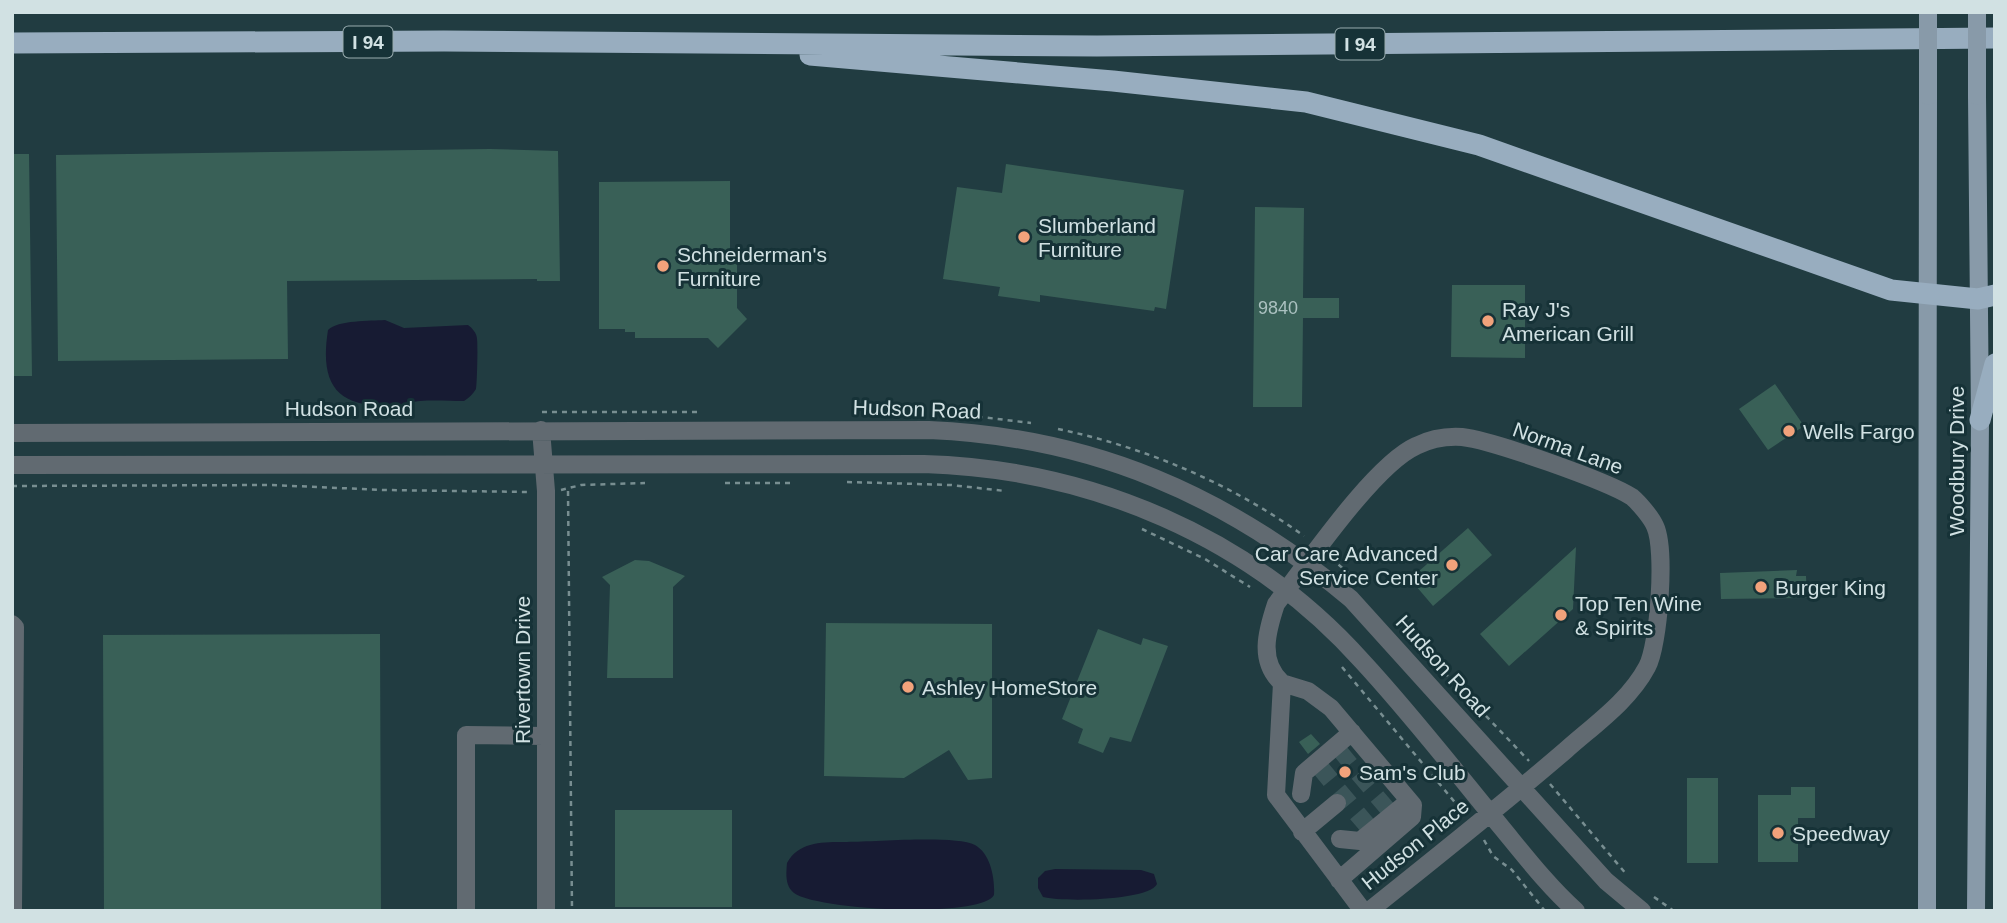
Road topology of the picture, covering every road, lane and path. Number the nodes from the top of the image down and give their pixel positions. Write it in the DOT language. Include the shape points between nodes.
graph roads {
  1 [pos="1928,12"];
  2 [pos="1977,12"];
  3 [pos="1995,38"];
  4 [pos="12,43"];
  5 [pos="724,43"];
  6 [pos="1929,295"];
  7 [pos="1986,297"];
  8 [pos="1995,364"];
  9 [pos="1980,420"];
  10 [pos="767,429"];
  11 [pos="541,430"];
  12 [pos="12,433"];
  13 [pos="766,462"];
  14 [pos="543,463"];
  15 [pos="12,465"];
  16 [pos="656,482"];
  17 [pos="803,482"];
  18 [pos="840,482"];
  19 [pos="718,483"];
  20 [pos="12,486"];
  21 [pos="1012,492"];
  22 [pos="516,493"];
  23 [pos="1137,527"];
  24 [pos="1308,563"];
  25 [pos="1340,565"];
  26 [pos="1361,586"];
  27 [pos="1281,597"];
  28 [pos="12,624"];
  29 [pos="1403,629"];
  30 [pos="1335,660"];
  31 [pos="1282,682"];
  32 [pos="544,736"];
  33 [pos="1354,742"];
  34 [pos="1517,749"];
  35 [pos="1318,779"];
  36 [pos="1521,788"];
  37 [pos="1301,794"];
  38 [pos="1399,796"];
  39 [pos="1453,800"];
  40 [pos="1564,801"];
  41 [pos="1337,803"];
  42 [pos="1283,808"];
  43 [pos="1490,813"];
  44 [pos="1356,826"];
  45 [pos="1302,832"];
  46 [pos="1340,839"];
  47 [pos="1490,852"];
  48 [pos="1320,856"];
  49 [pos="1631,877"];
  50 [pos="1339,880"];
  51 [pos="1648,892"];
  52 [pos="13,911"];
  53 [pos="466,911"];
  54 [pos="546,911"];
  55 [pos="572,911"];
  56 [pos="1363,911"];
  57 [pos="1369,911"];
  58 [pos="1545,911"];
  59 [pos="1576,911"];
  60 [pos="1642,911"];
  61 [pos="1674,911"];
  62 [pos="1927,911"];
  63 [pos="1976,911"];
  1 -- 6 [label="main road, Woodbury Drive, bridge"];
  2 -- 7 [label="main road, Woodbury Drive, bridge"];
  3 -- 5 [label="highway, I 94" via="1097,46"];
  4 -- 5 [label="highway, I 94"];
  5 -- 6 [label="highway" via="844,60 1306,102 1479,145 1891,290"];
  6 -- 7 [label="highway"];
  6 -- 62 [label="main road, Woodbury Drive"];
  7 -- 9 [label="main road, Woodbury Drive"];
  8 -- 9 [label="highway"];
  9 -- 63 [label="main road, Woodbury Drive"];
  10 -- 11 [label="street, Hudson Road"];
  10 -- 13 [label="street"];
  10 -- 24 [label="street, Hudson Road" via="972,432 1089,453 1174,485 1231,514"];
  11 -- 12 [label="street, Hudson Road"];
  11 -- 14 [label="street, Rivertown Drive"];
  13 -- 14 [label="street"];
  13 -- 27 [label="street" via="966,465 1082,486 1162,515 1246,562"];
  14 -- 15 [label="street"];
  14 -- 32 [label="street, Rivertown Drive"];
  16 -- 55 [label="path" via="581,485 568,490"];
  17 -- 19 [label="path"];
  18 -- 21 [label="path"];
  20 -- 22 [label="path" via="271,485"];
  23 -- 27 [label="path"];
  24 -- 27 [label="street, Norma Lane"];
  24 -- 36 [label="street, Hudson Road" via="1392,641"];
  24 -- 36 [label="street, Norma Lane" via="1387,466 1432,439 1482,441 1634,499 1655,527 1658,540 1659,621 1648,665 1624,698"];
  25 -- 26 [label="path"];
  27 -- 31 [label="street" via="1268,630 1267,662 1270,672"];
  27 -- 43 [label="street" via="1328,626 1362,660"];
  28 -- 52 [label="street"];
  29 -- 34 [label="path"];
  30 -- 39 [label="path"];
  31 -- 33 [label="street" via="1308,691 1331,708"];
  31 -- 42 [label="street" via="1275,785"];
  32 -- 53 [label="street" via="466,735"];
  32 -- 54 [label="street, Rivertown Drive"];
  33 -- 37 [label="street" via="1304,773"];
  33 -- 38 [label="street"];
  35 -- 37 [label="street"];
  36 -- 43 [label="street, Norma Lane"];
  36 -- 60 [label="street, Hudson Road" via="1606,881"];
  37 -- 42 [label="street"];
  38 -- 46 [label="street" via="1360,841"];
  38 -- 50 [label="street" via="1413,805 1412,817"];
  40 -- 49 [label="path"];
  41 -- 45 [label="street"];
  42 -- 45 [label="street"];
  43 -- 57 [label="street, Hudson Place"];
  43 -- 59 [label="street"];
  44 -- 46 [label="street"];
  45 -- 48 [label="street"];
  46 -- 48 [label="street"];
  47 -- 58 [label="path" via="1512,870"];
  48 -- 50 [label="street"];
  50 -- 56 [label="street"];
  51 -- 61 [label="path"];
}
